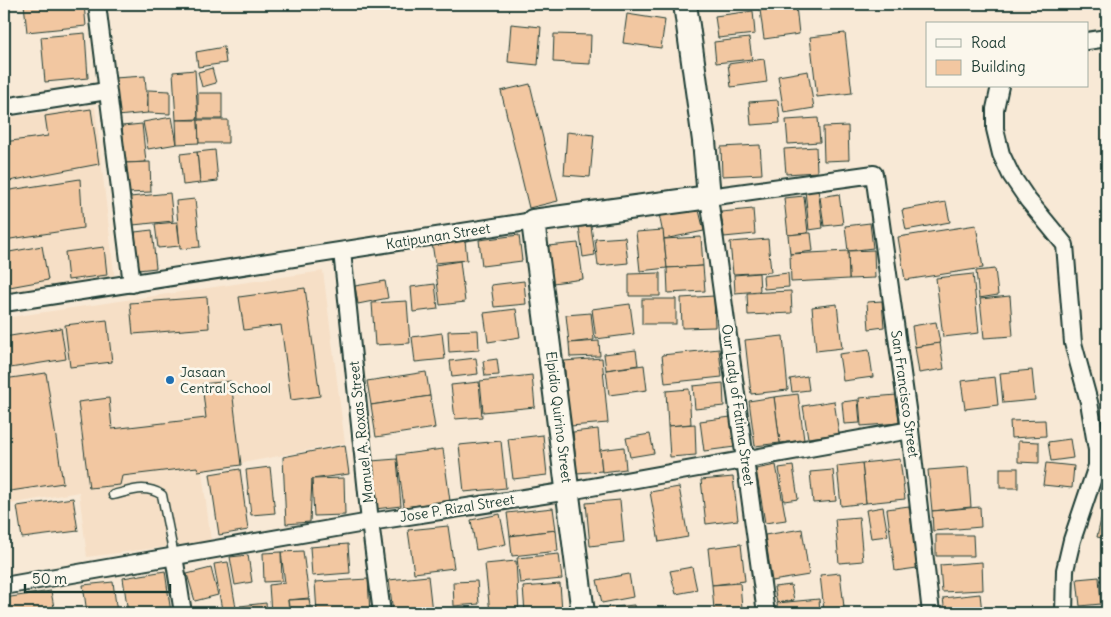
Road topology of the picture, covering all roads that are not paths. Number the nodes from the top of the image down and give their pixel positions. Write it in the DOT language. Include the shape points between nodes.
graph roads {
  1 [pos="97,4"];
  2 [pos="686,4"];
  3 [pos="1107,38"];
  4 [pos="1088,41"];
  5 [pos="1000,88"];
  6 [pos="108,91"];
  7 [pos="4,107"];
  8 [pos="874,174"];
  9 [pos="709,197"];
  10 [pos="533,221"];
  11 [pos="342,251"];
  12 [pos="132,284"];
  13 [pos="4,303"];
  14 [pos="910,430"];
  15 [pos="746,460"];
  16 [pos="569,491"];
  17 [pos="113,495"];
  18 [pos="370,522"];
  19 [pos="174,556"];
  20 [pos="4,586"];
  21 [pos="183,613"];
  22 [pos="382,613"];
  23 [pos="583,613"];
  24 [pos="766,613"];
  25 [pos="931,613"];
  26 [pos="1064,613"];
  1 -- 6 [label="street"];
  2 -- 9 [label="street"];
  3 -- 4 [label="street"];
  5 -- 26 [label="street" via="995,129 1002,154 1028,200 1065,245 1072,336 1097,450 1097,466 1065,570"];
  6 -- 7 [label="street"];
  6 -- 12 [label="street"];
  8 -- 9 [label="street, Katipunan Street"];
  8 -- 14 [label="street, San Francisco Street"];
  9 -- 10 [label="street, Katipunan Street"];
  9 -- 15 [label="street, Our Lady of Fatima Street"];
  10 -- 11 [label="street, Katipunan Street"];
  10 -- 16 [label="street, Elpidio Quirino Street"];
  11 -- 12 [label="street, Katipunan Street"];
  11 -- 18 [label="street, Manuel A. Roxas Street"];
  12 -- 13 [label="street, Katipunan Street"];
  14 -- 15 [label="street, Jose P. Rizal Street"];
  14 -- 25 [label="street, San Francisco Street"];
  15 -- 16 [label="street, Jose P. Rizal Street"];
  15 -- 24 [label="street, Our Lady of Fatima Street"];
  16 -- 18 [label="street, Jose P. Rizal Street"];
  16 -- 23 [label="street, Elpidio Quirino Street"];
  17 -- 19 [label="lane" via="145,488 162,495"];
  18 -- 19 [label="street, Jose P. Rizal Street"];
  18 -- 22 [label="street, Manuel A. Roxas Street"];
  19 -- 20 [label="street, Jose P. Rizal Street"];
  19 -- 21 [label="street"];
}
